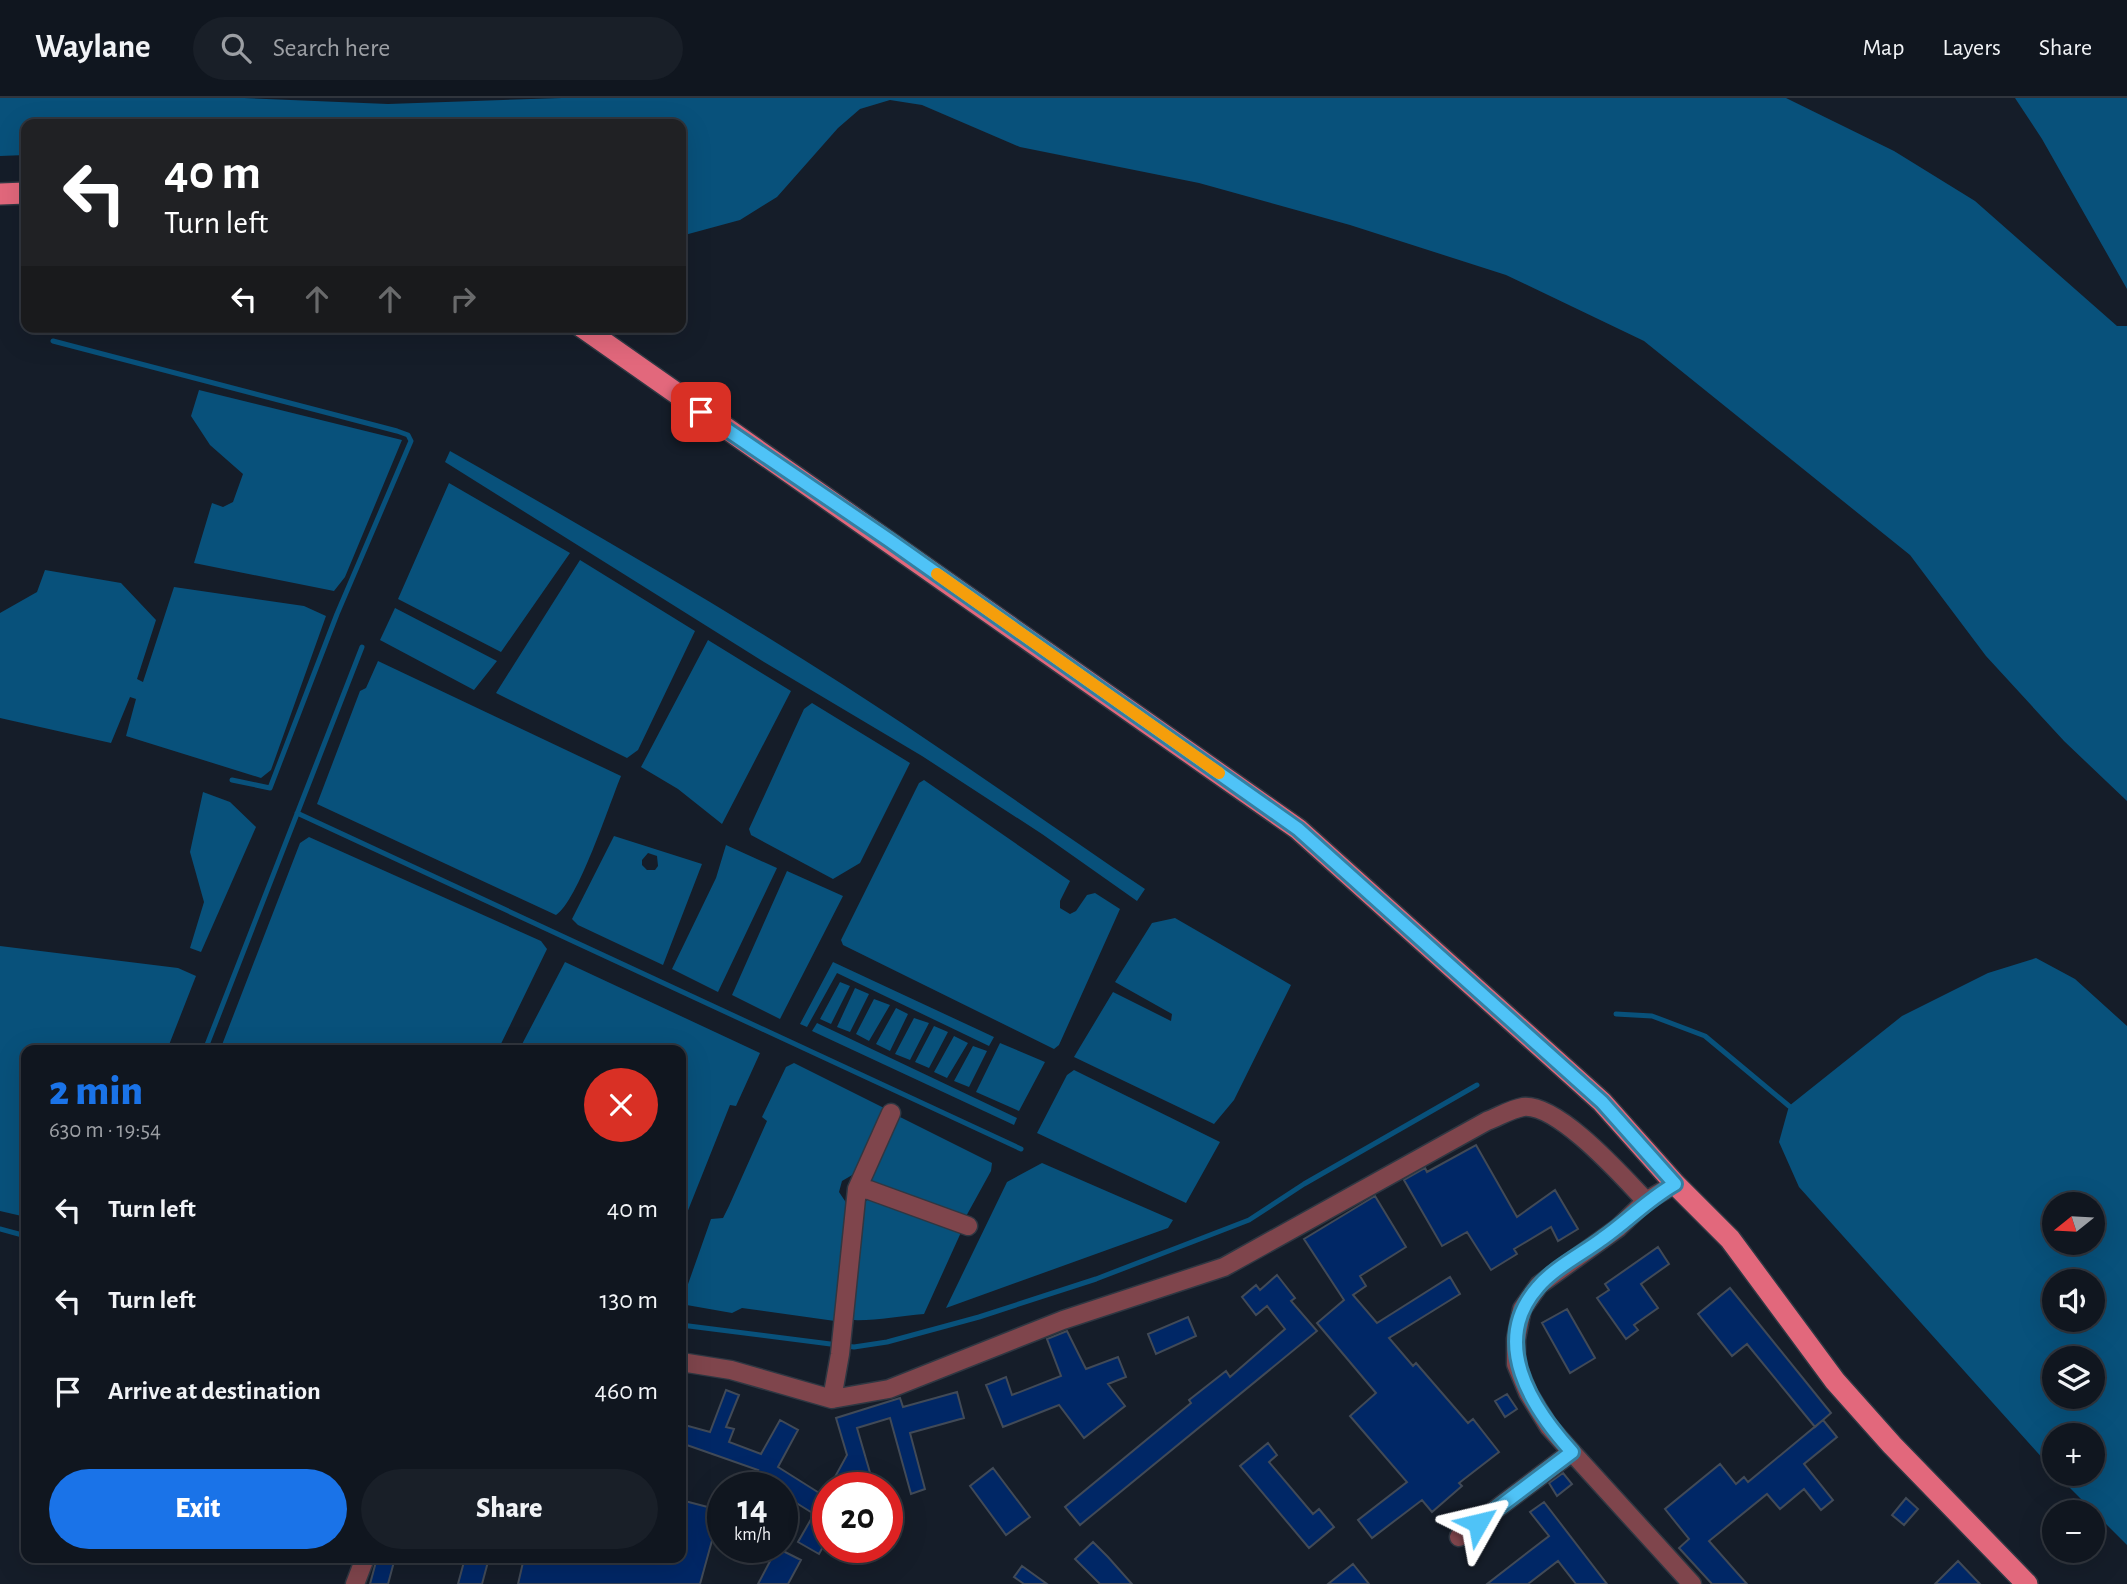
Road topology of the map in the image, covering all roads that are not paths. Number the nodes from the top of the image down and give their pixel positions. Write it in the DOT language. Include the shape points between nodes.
graph roads {
  1 [pos="21,193"];
  2 [pos="0,194"];
  3 [pos="591,333"];
  4 [pos="891,1113"];
  5 [pos="1675,1184"];
  6 [pos="857,1189"];
  7 [pos="1646,1201"];
  8 [pos="968,1226"];
  9 [pos="686,1363"];
  10 [pos="832,1399"];
  11 [pos="1572,1452"];
  12 [pos="1459,1537"];
  13 [pos="363,1563"];
  14 [pos="355,1584"];
  15 [pos="1692,1584"];
  16 [pos="2028,1584"];
  1 -- 2 [label="main road"];
  3 -- 5 [label="main road" via="1298,829 1602,1102"];
  4 -- 6 [label="street"];
  5 -- 7 [label="street"];
  5 -- 16 [label="main road" via="1730,1239 1835,1381"];
  6 -- 8 [label="street"];
  6 -- 10 [label="street"];
  7 -- 10 [label="street" via="1591,1142 1548,1115 1524,1107 1487,1121 1224,1267 1063,1320 889,1389"];
  7 -- 11 [label="street" via="1618,1228 1539,1285 1522,1309 1516,1364 1549,1427"];
  9 -- 10 [label="street" via="730,1370"];
  11 -- 12 [label="street"];
  11 -- 15 [label="street"];
  13 -- 14 [label="street"];
}
